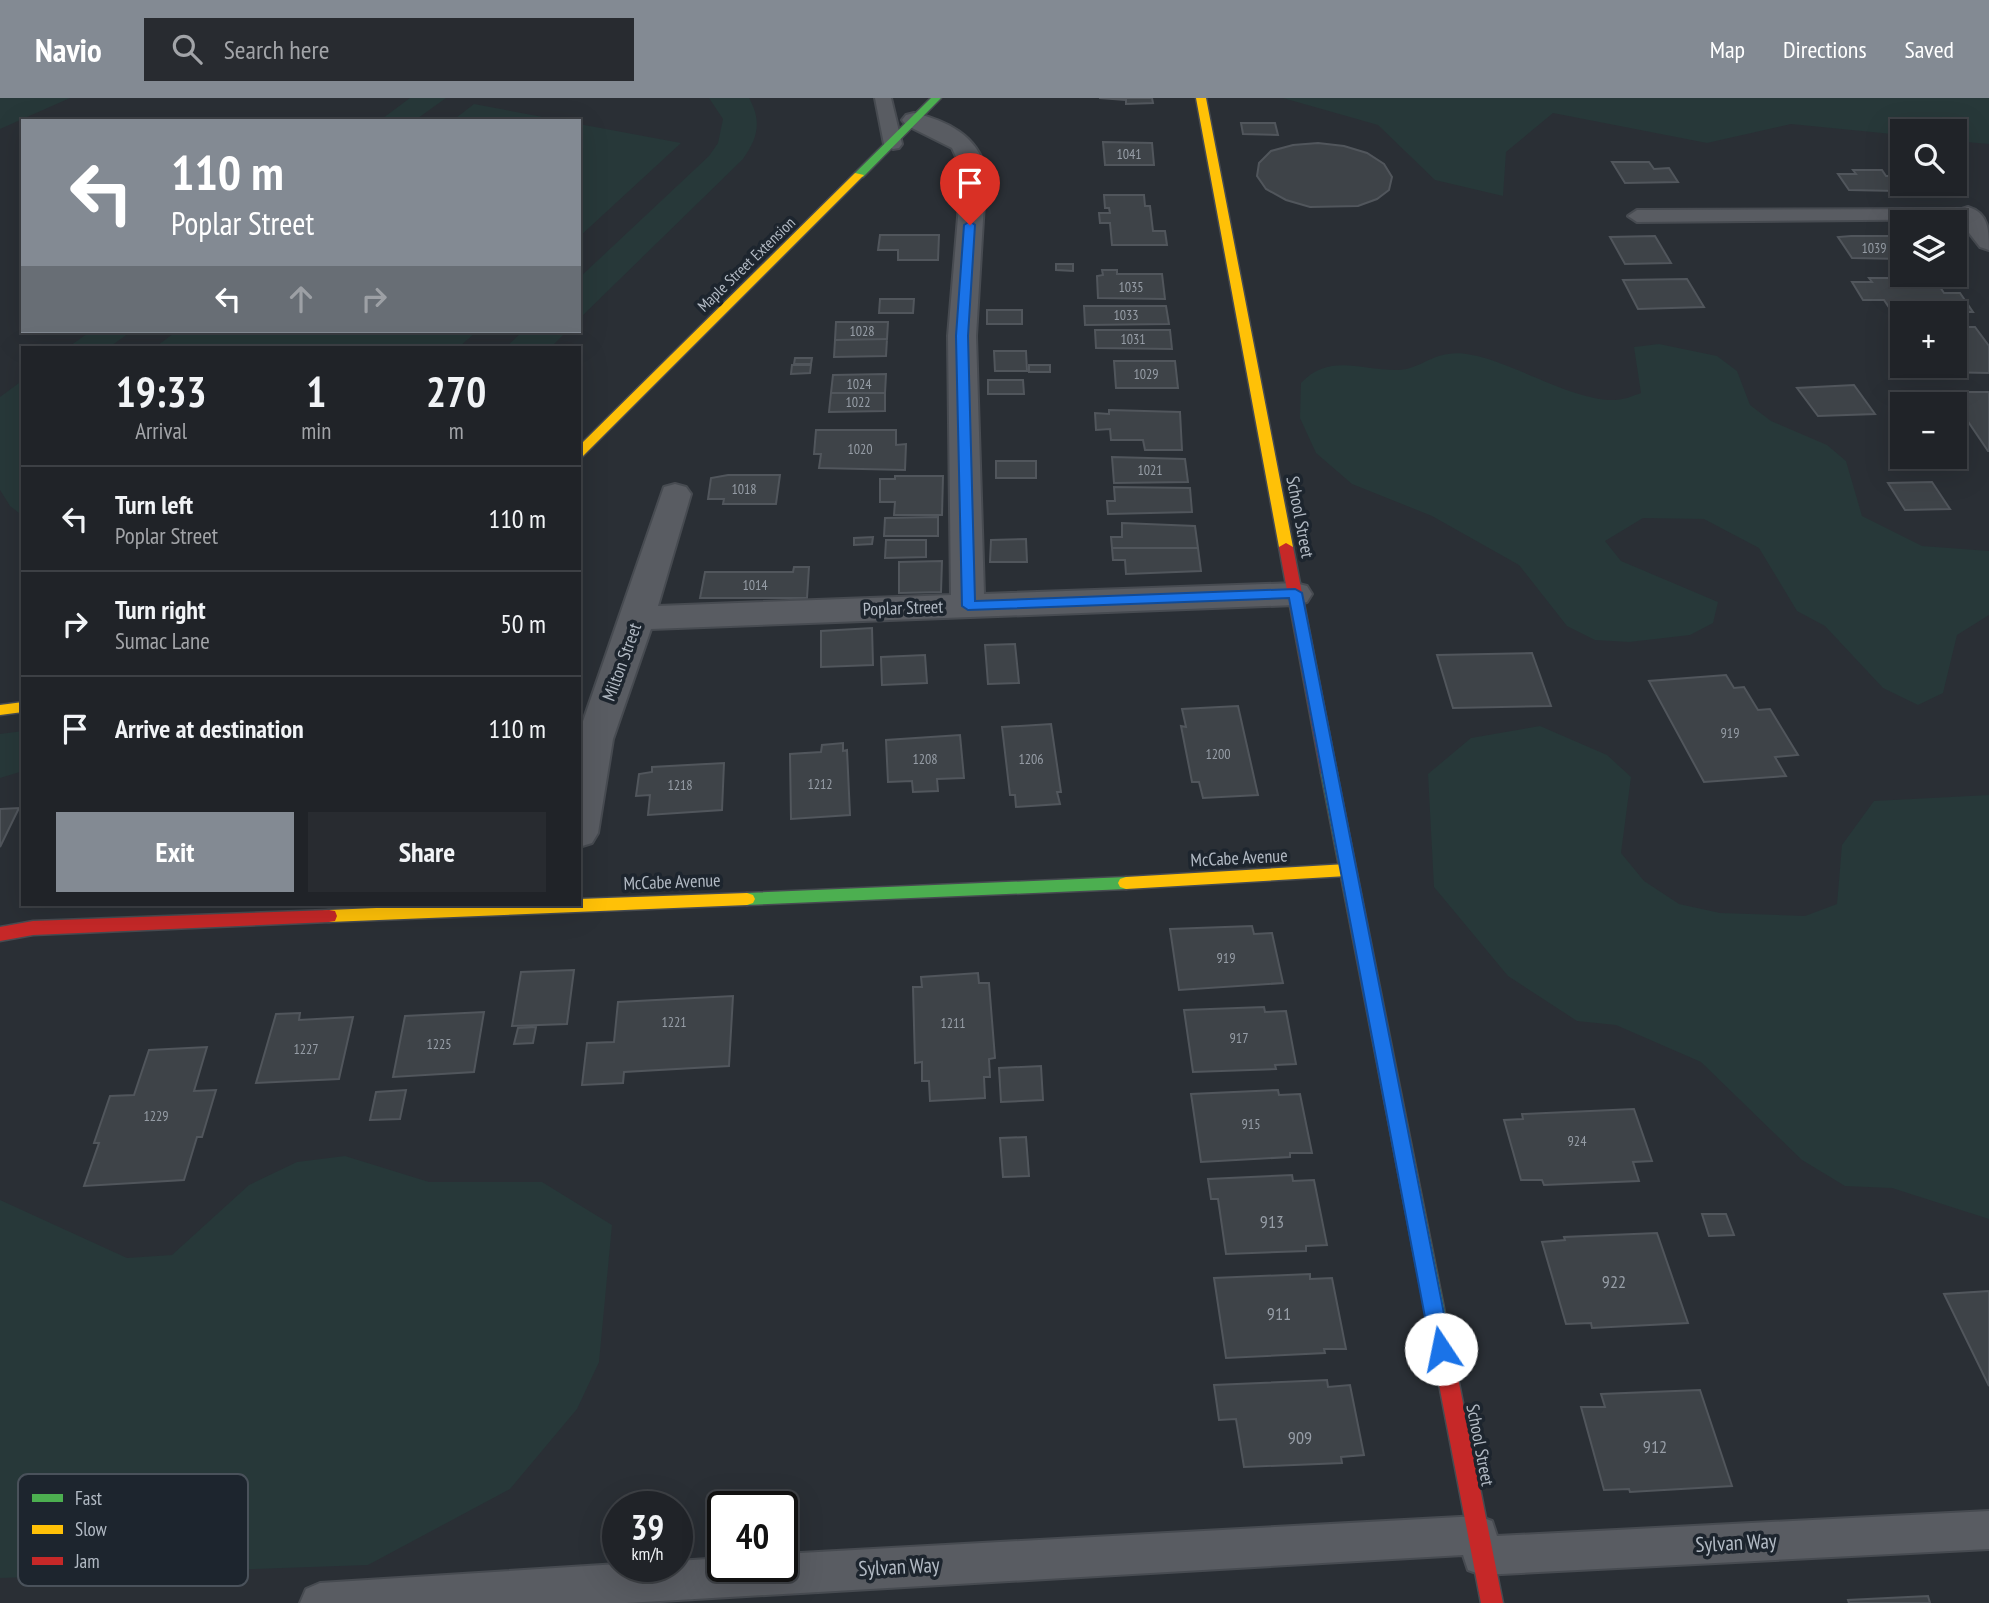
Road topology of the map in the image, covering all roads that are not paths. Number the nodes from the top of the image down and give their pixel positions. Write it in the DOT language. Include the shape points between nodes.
graph roads {
  1 [pos="883,98"];
  2 [pos="936,98"];
  3 [pos="1201,98"];
  4 [pos="915,120"];
  5 [pos="892,144"];
  6 [pos="1968,215"];
  7 [pos="1637,216"];
  8 [pos="1989,242"];
  9 [pos="581,451"];
  10 [pos="675,494"];
  11 [pos="1295,593"];
  12 [pos="968,606"];
  13 [pos="638,618"];
  14 [pos="21,707"];
  15 [pos="0,710"];
  16 [pos="581,820"];
  17 [pos="1347,870"];
  18 [pos="581,904"];
  19 [pos="544,906"];
  20 [pos="0,934"];
  21 [pos="1989,1530"];
  22 [pos="1480,1545"];
  23 [pos="320,1603"];
  24 [pos="1492,1603"];
  1 -- 5 [label="lane"];
  2 -- 4 [label="street, Maple Street Extension"];
  3 -- 11 [label="street, School Street"];
  4 -- 5 [label="street, Maple Street Extension"];
  4 -- 12 [label="street" via="965,144 974,170 962,336"];
  5 -- 9 [label="street, Maple Street Extension"];
  6 -- 7 [label="lane"];
  6 -- 8 [label="street"];
  10 -- 13 [label="street, Milton Street"];
  11 -- 12 [label="street, Poplar Street"];
  11 -- 17 [label="street, School Street"];
  12 -- 13 [label="street, Poplar Street"];
  13 -- 16 [label="street, Milton Street" via="595,739"];
  14 -- 15 [label="street"];
  17 -- 18 [label="street, McCabe Avenue" via="1248,878"];
  17 -- 22 [label="street, School Street"];
  19 -- 20 [label="street, McCabe Avenue" via="33,928"];
  21 -- 22 [label="lane, Sylvan Way"];
  22 -- 23 [label="lane, Sylvan Way" via="897,1566"];
  22 -- 24 [label="street, School Street"];
}
